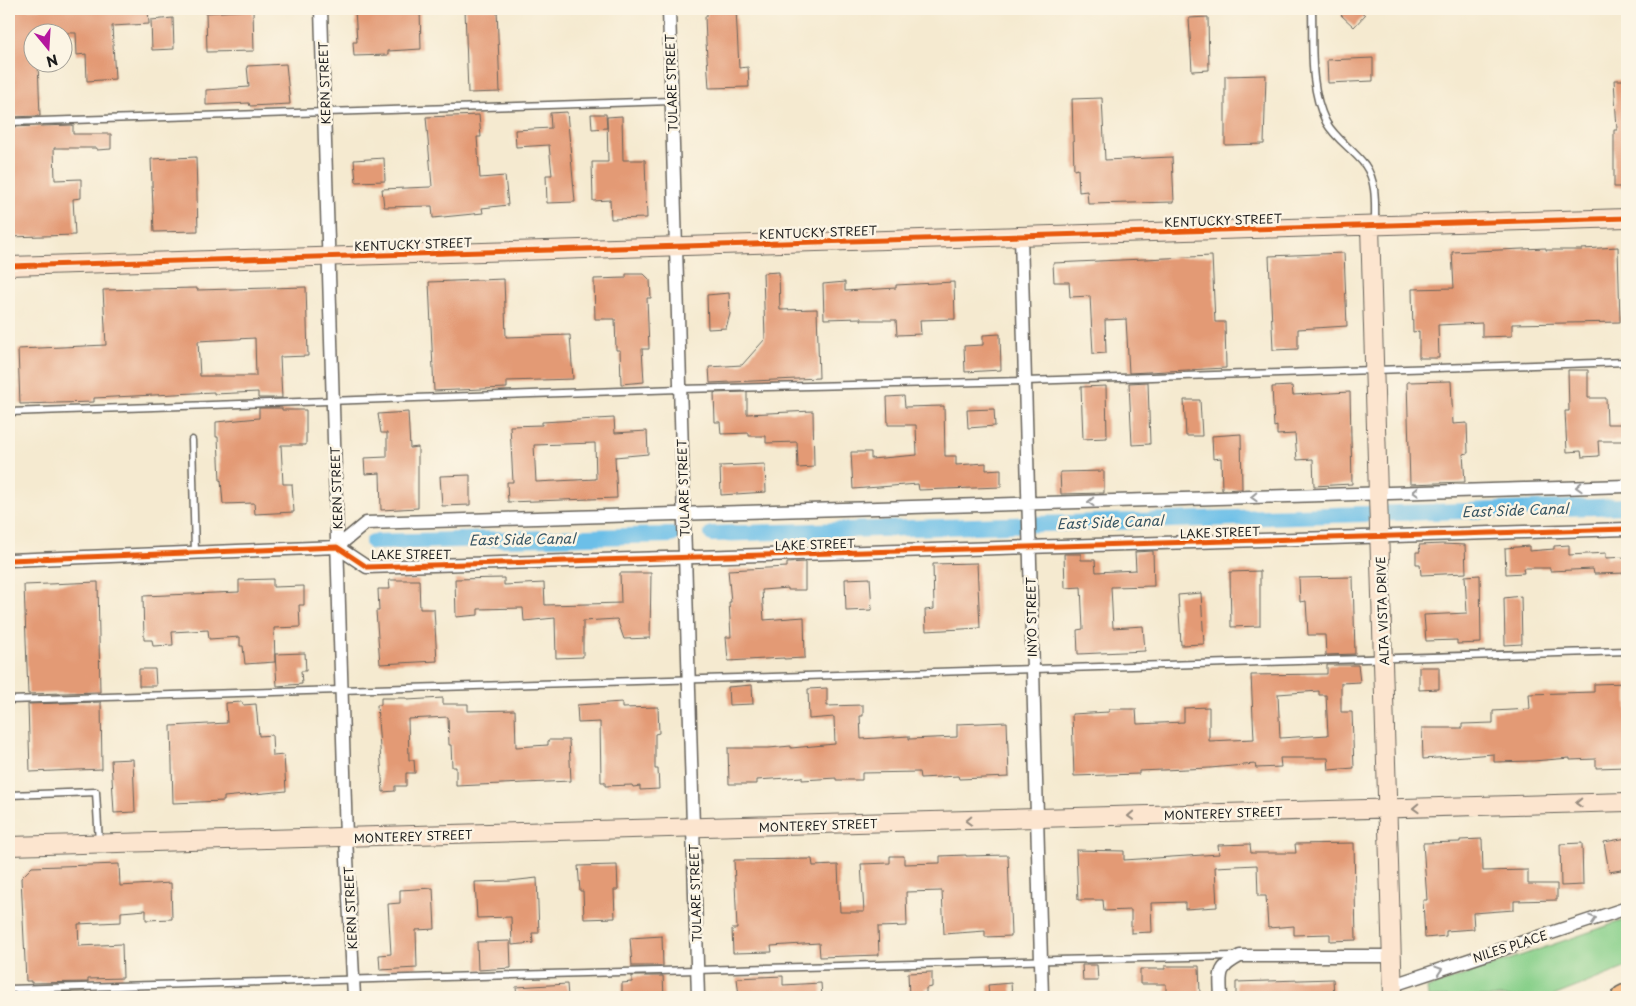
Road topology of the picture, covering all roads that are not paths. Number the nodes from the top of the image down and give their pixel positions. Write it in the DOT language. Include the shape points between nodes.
graph roads {
  1 [pos="321,9"];
  2 [pos="669,9"];
  3 [pos="1312,9"];
  4 [pos="672,101"];
  5 [pos="324,112"];
  6 [pos="9,122"];
  7 [pos="1627,218"];
  8 [pos="1372,226"];
  9 [pos="1021,236"];
  10 [pos="676,246"];
  11 [pos="329,256"];
  12 [pos="9,266"];
  13 [pos="1627,362"];
  14 [pos="1374,371"];
  15 [pos="1025,381"];
  16 [pos="680,389"];
  17 [pos="333,402"];
  18 [pos="9,412"];
  19 [pos="192,440"];
  20 [pos="1627,486"];
  21 [pos="1378,493"];
  22 [pos="1028,504"];
  23 [pos="684,514"];
  24 [pos="1627,529"];
  25 [pos="1379,537"];
  26 [pos="1030,547"];
  27 [pos="338,548"];
  28 [pos="195,553"];
  29 [pos="685,558"];
  30 [pos="9,560"];
  31 [pos="1627,651"];
  32 [pos="1383,659"];
  33 [pos="1033,669"];
  34 [pos="689,680"];
  35 [pos="342,690"];
  36 [pos="9,700"];
  37 [pos="9,795"];
  38 [pos="1627,802"];
  39 [pos="1388,809"];
  40 [pos="1037,819"];
  41 [pos="693,828"];
  42 [pos="346,838"];
  43 [pos="99,844"];
  44 [pos="9,846"];
  45 [pos="1627,908"];
  46 [pos="1240,956"];
  47 [pos="1392,956"];
  48 [pos="1041,960"];
  49 [pos="697,969"];
  50 [pos="354,980"];
  51 [pos="9,989"];
  52 [pos="1393,991"];
  53 [pos="1627,995"];
  54 [pos="354,997"];
  55 [pos="698,997"];
  56 [pos="1042,997"];
  57 [pos="1221,997"];
  58 [pos="1623,997"];
  1 -- 5 [label="street, KERN STREET"];
  2 -- 4 [label="street, TULARE STREET"];
  3 -- 8 [label="lane" via="1315,90 1334,135 1364,164 1373,180"];
  4 -- 5 [label="lane"];
  4 -- 10 [label="street, TULARE STREET"];
  5 -- 6 [label="lane"];
  5 -- 11 [label="street, KERN STREET"];
  7 -- 8 [label="street, KENTUCKY STREET"];
  8 -- 9 [label="street, KENTUCKY STREET"];
  8 -- 14 [label="street, ALTA VISTA DRIVE"];
  9 -- 10 [label="street, KENTUCKY STREET"];
  9 -- 15 [label="street, INYO STREET"];
  10 -- 11 [label="street, KENTUCKY STREET"];
  10 -- 16 [label="street, TULARE STREET"];
  11 -- 12 [label="street, KENTUCKY STREET"];
  11 -- 17 [label="street, KERN STREET"];
  13 -- 14 [label="lane"];
  14 -- 15 [label="lane"];
  14 -- 21 [label="street, ALTA VISTA DRIVE"];
  15 -- 16 [label="lane"];
  15 -- 22 [label="street, INYO STREET"];
  16 -- 17 [label="lane"];
  16 -- 23 [label="street, TULARE STREET"];
  17 -- 18 [label="lane"];
  17 -- 27 [label="street, KERN STREET"];
  19 -- 28 [label="lane"];
  20 -- 21 [label="street, one-way"];
  21 -- 22 [label="street, one-way"];
  21 -- 25 [label="street, ALTA VISTA DRIVE"];
  22 -- 23 [label="street"];
  22 -- 26 [label="street, INYO STREET"];
  23 -- 27 [label="street" via="366,523"];
  23 -- 29 [label="street, TULARE STREET"];
  24 -- 25 [label="street, LAKE STREET"];
  25 -- 26 [label="street, LAKE STREET"];
  25 -- 32 [label="street, ALTA VISTA DRIVE"];
  26 -- 29 [label="street, LAKE STREET"];
  26 -- 33 [label="street, INYO STREET"];
  27 -- 28 [label="street"];
  27 -- 29 [label="street, LAKE STREET" via="367,567"];
  27 -- 35 [label="street, KERN STREET"];
  28 -- 30 [label="street"];
  29 -- 34 [label="street, TULARE STREET"];
  31 -- 32 [label="lane"];
  32 -- 33 [label="lane"];
  32 -- 39 [label="street, ALTA VISTA DRIVE"];
  33 -- 34 [label="lane"];
  33 -- 40 [label="street, INYO STREET"];
  34 -- 35 [label="lane"];
  34 -- 41 [label="street, TULARE STREET"];
  35 -- 36 [label="lane"];
  35 -- 42 [label="street, KERN STREET"];
  37 -- 43 [label="lane" via="96,792"];
  38 -- 39 [label="street, MONTEREY STREET, one-way"];
  39 -- 40 [label="street, MONTEREY STREET, one-way"];
  39 -- 47 [label="street, ALTA VISTA DRIVE"];
  40 -- 41 [label="street, MONTEREY STREET, one-way"];
  40 -- 48 [label="street, INYO STREET"];
  41 -- 42 [label="street, MONTEREY STREET"];
  41 -- 49 [label="street, TULARE STREET"];
  42 -- 43 [label="street, MONTEREY STREET"];
  42 -- 50 [label="street, KERN STREET"];
  43 -- 44 [label="street, MONTEREY STREET"];
  52 -- 45 [label="street, NILES PLACE, one-way"];
  46 -- 47 [label="street"];
  46 -- 48 [label="lane"];
  46 -- 57 [label="street" via="1222,969"];
  47 -- 52 [label="street, ALTA VISTA DRIVE"];
  48 -- 49 [label="lane"];
  48 -- 56 [label="street, INYO STREET"];
  49 -- 50 [label="lane"];
  49 -- 55 [label="street, TULARE STREET"];
  50 -- 51 [label="lane"];
  50 -- 54 [label="street, KERN STREET"];
  53 -- 58 [label="highway"];
}
